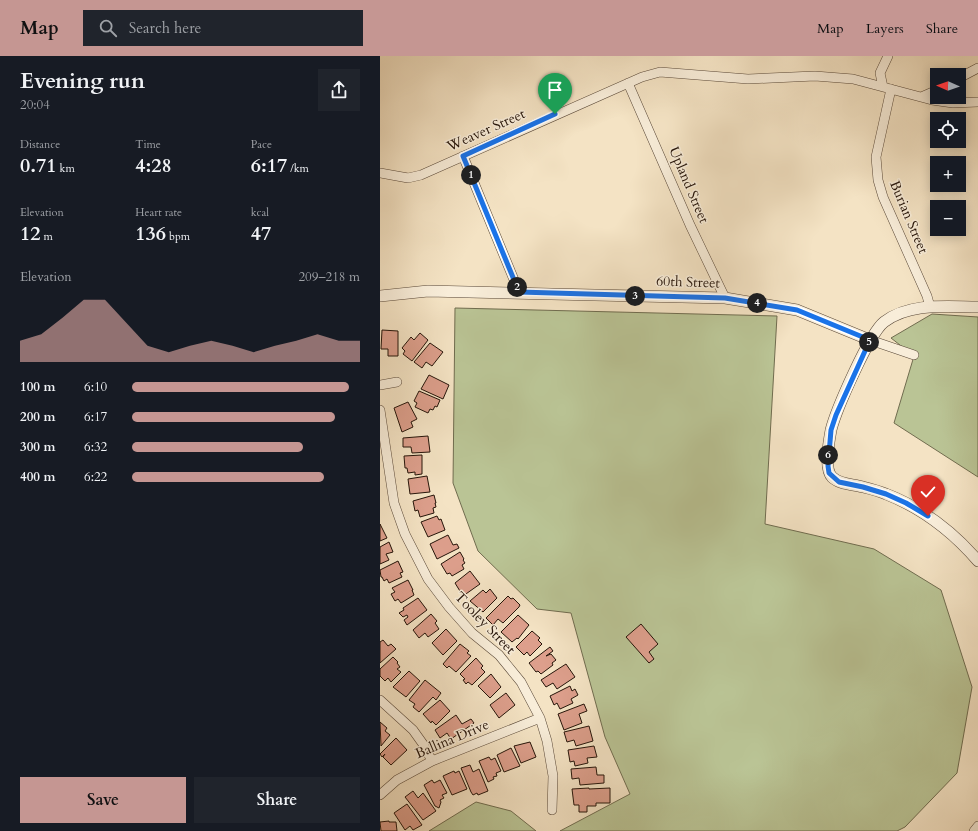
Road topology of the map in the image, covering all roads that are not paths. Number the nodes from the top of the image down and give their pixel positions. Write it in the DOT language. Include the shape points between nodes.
graph roads {
  1 [pos="888,56"];
  2 [pos="978,68"];
  3 [pos="966,74"];
  4 [pos="628,82"];
  5 [pos="887,88"];
  6 [pos="930,93"];
  7 [pos="921,97"];
  8 [pos="978,102"];
  9 [pos="463,156"];
  10 [pos="380,173"];
  11 [pos="519,292"];
  12 [pos="380,296"];
  13 [pos="725,298"];
  14 [pos="930,307"];
  15 [pos="978,307"];
  16 [pos="870,340"];
  17 [pos="914,356"];
  18 [pos="397,382"];
  19 [pos="380,385"];
  20 [pos="380,410"];
  21 [pos="978,561"];
  22 [pos="380,700"];
  23 [pos="540,718"];
  24 [pos="432,762"];
  25 [pos="380,795"];
  26 [pos="552,810"];
  27 [pos="978,826"];
  28 [pos="974,831"];
  1 -- 5 [label="street, Burian Street" via="880,73"];
  2 -- 3 [label="street"];
  4 -- 5 [label="street, Weaver Street" via="660,72 748,79 815,76 853,79"];
  4 -- 9 [label="street, Weaver Street"];
  4 -- 13 [label="street, Upland Street" via="690,225"];
  5 -- 7 [label="street, Weaver Street"];
  5 -- 14 [label="street, Burian Street" via="876,157 878,180"];
  6 -- 7 [label="street"];
  7 -- 8 [label="street, Weaver Street" via="953,102"];
  9 -- 10 [label="street, Weaver Street" via="421,175 408,178"];
  9 -- 11 [label="street"];
  11 -- 12 [label="street, 60th Street" via="428,291"];
  11 -- 13 [label="street, 60th Street"];
  13 -- 16 [label="street, 60th Street" via="797,310"];
  14 -- 15 [label="street"];
  14 -- 16 [label="street" via="898,315 884,323"];
  16 -- 17 [label="street"];
  16 -- 21 [label="street" via="831,430 829,473 839,482 886,494 906,503 946,528"];
  18 -- 19 [label="street"];
  20 -- 23 [label="street, Tooley Street" via="394,503 412,550 428,579 449,607 472,633 499,655 521,682"];
  22 -- 24 [label="street" via="414,730"];
  23 -- 24 [label="street, Ballina Drive"];
  23 -- 26 [label="street, Tooley Street" via="552,771"];
  24 -- 25 [label="street, Ballina Drive" via="397,780"];
  27 -- 28 [label="street"];
}
